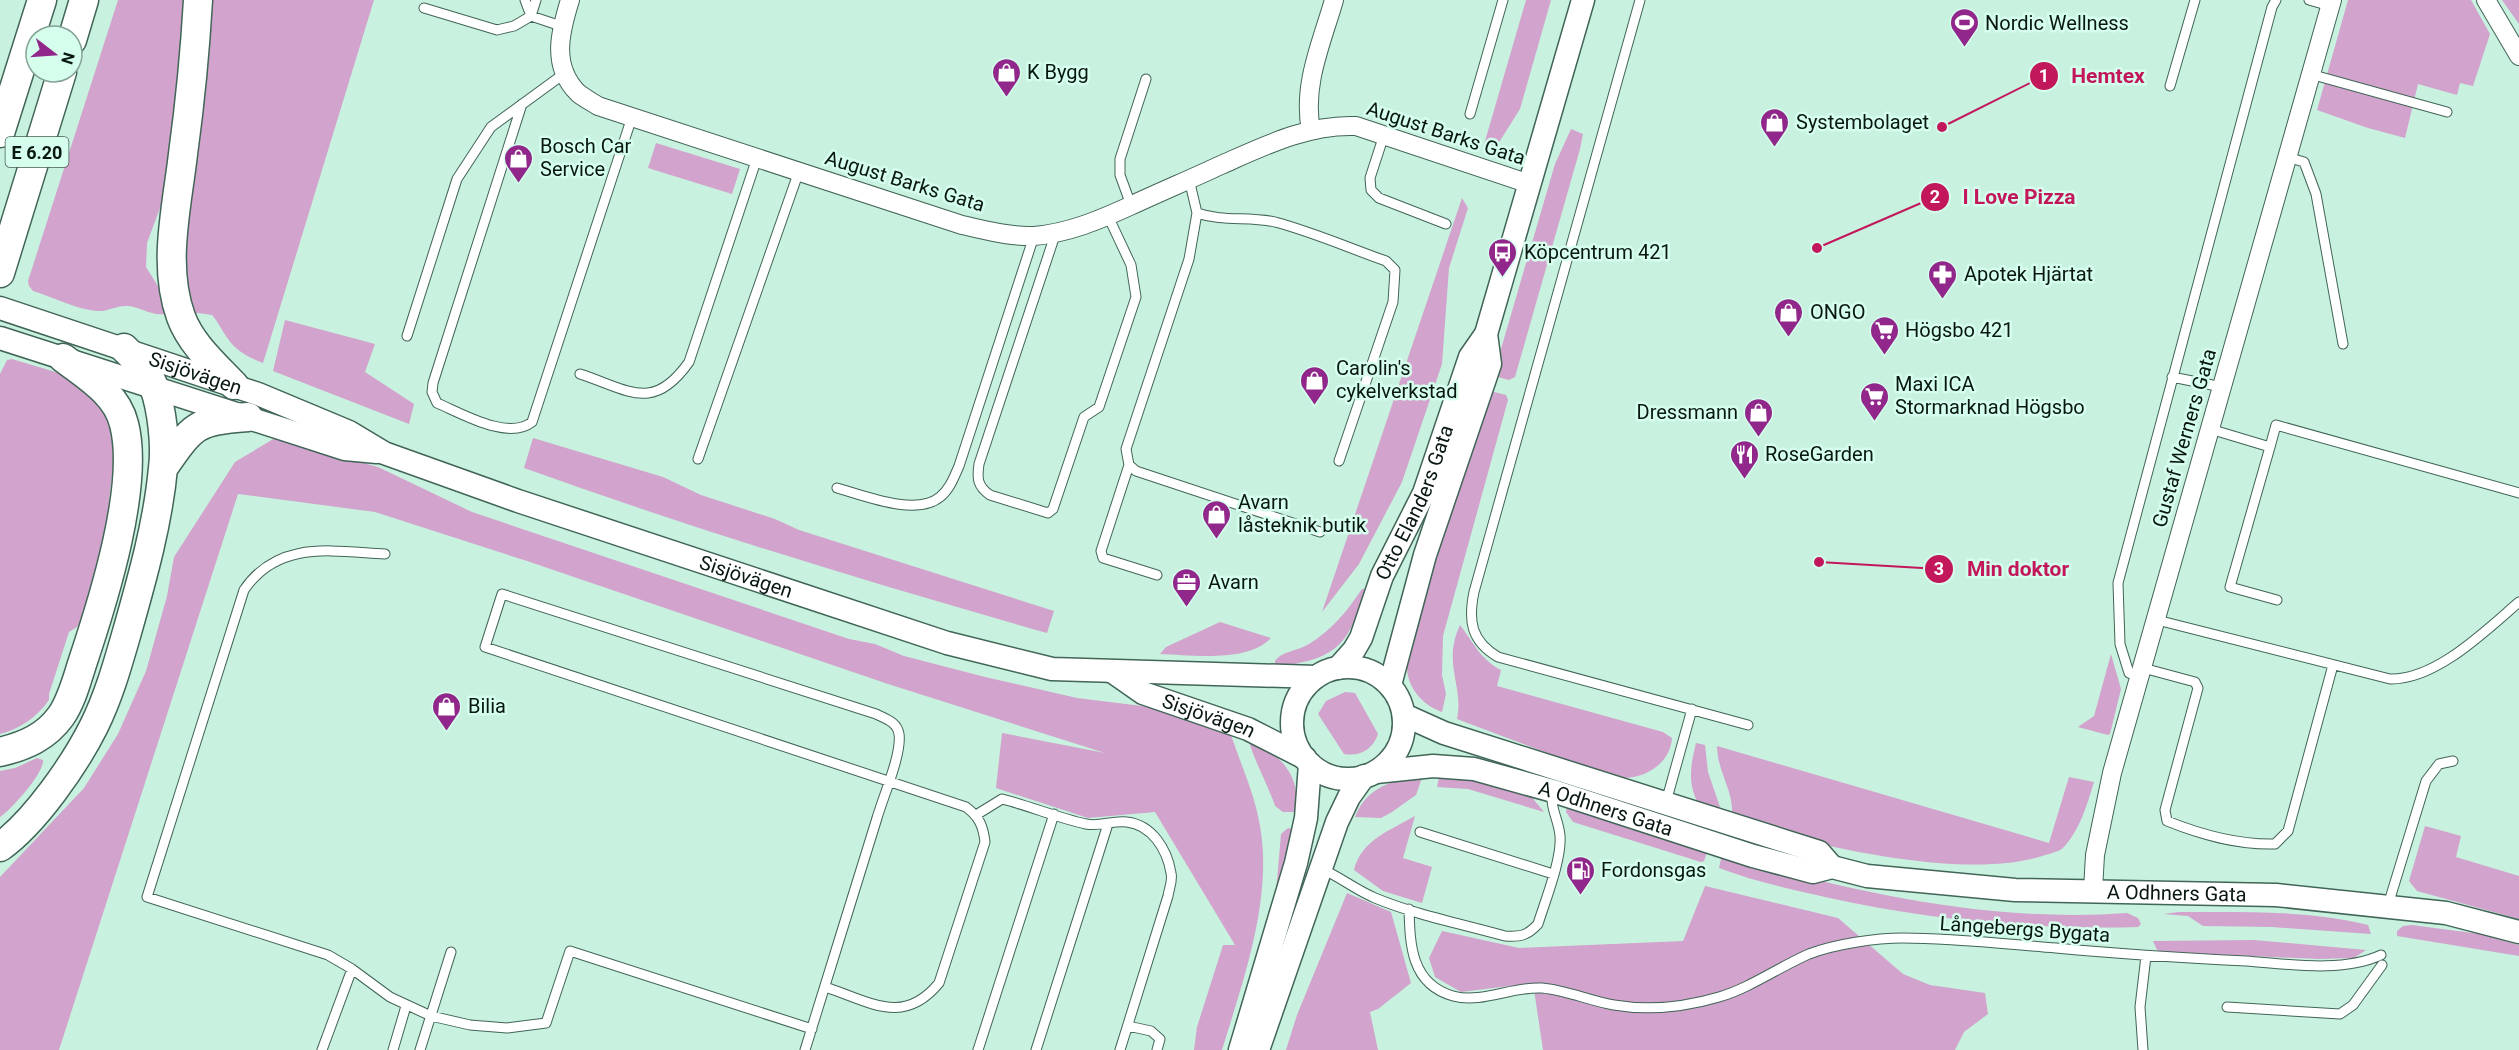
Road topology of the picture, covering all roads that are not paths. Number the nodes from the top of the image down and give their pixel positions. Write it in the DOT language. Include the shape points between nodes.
graph roads {
  1 [pos="21,0"];
  2 [pos="42,0"];
  3 [pos="84,0"];
  4 [pos="198,0"];
  5 [pos="525,0"];
  6 [pos="536,0"];
  7 [pos="570,0"];
  8 [pos="1334,0"];
  9 [pos="1503,0"];
  10 [pos="1583,0"];
  11 [pos="1640,0"];
  12 [pos="2194,0"];
  13 [pos="2276,0"];
  14 [pos="2309,0"];
  15 [pos="2486,0"];
  16 [pos="2331,3"];
  17 [pos="424,8"];
  18 [pos="531,16"];
  19 [pos="77,24"];
  20 [pos="561,26"];
  21 [pos="2519,56"];
  22 [pos="565,73"];
  23 [pos="2310,74"];
  24 [pos="1146,79"];
  25 [pos="58,84"];
  26 [pos="2170,86"];
  27 [pos="12,93"];
  28 [pos="522,104"];
  29 [pos="2446,112"];
  30 [pos="1470,114"];
  31 [pos="632,117"];
  32 [pos="1311,130"];
  33 [pos="0,133"];
  34 [pos="1384,135"];
  35 [pos="2287,157"];
  36 [pos="757,158"];
  37 [pos="799,171"];
  38 [pos="1189,179"];
  39 [pos="1530,183"];
  40 [pos="1131,205"];
  41 [pos="1197,213"];
  42 [pos="1108,216"];
  43 [pos="1446,224"];
  44 [pos="1056,232"];
  45 [pos="1034,236"];
  46 [pos="0,273"];
  47 [pos="0,308"];
  48 [pos="1486,334"];
  49 [pos="407,336"];
  50 [pos="0,338"];
  51 [pos="2343,344"];
  52 [pos="124,348"];
  53 [pos="63,358"];
  54 [pos="580,374"];
  55 [pos="2172,377"];
  56 [pos="234,384"];
  57 [pos="154,387"];
  58 [pos="2222,387"];
  59 [pos="248,417"];
  60 [pos="2210,429"];
  61 [pos="2270,447"];
  62 [pos="384,453"];
  63 [pos="699,459"];
  64 [pos="1339,461"];
  65 [pos="1129,465"];
  66 [pos="164,466"];
  67 [pos="837,488"];
  68 [pos="2519,492"];
  69 [pos="1320,531"];
  70 [pos="385,554"];
  71 [pos="1157,575"];
  72 [pos="2277,600"];
  73 [pos="2519,602"];
  74 [pos="2157,620"];
  75 [pos="2333,665"];
  76 [pos="1338,668"];
  77 [pos="1113,672"];
  78 [pos="2141,672"];
  79 [pos="1316,677"];
  80 [pos="1390,685"];
  81 [pos="1692,709"];
  82 [pos="1404,715"];
  83 [pos="1748,725"];
  84 [pos="0,752"];
  85 [pos="1308,761"];
  86 [pos="2453,761"];
  87 [pos="1370,774"];
  88 [pos="888,782"];
  89 [pos="1553,790"];
  90 [pos="1663,813"];
  91 [pos="1054,814"];
  92 [pos="976,815"];
  93 [pos="1108,824"];
  94 [pos="1420,831"];
  95 [pos="0,847"];
  96 [pos="1322,869"];
  97 [pos="1553,874"];
  98 [pos="2093,890"];
  99 [pos="2388,905"];
  100 [pos="1409,909"];
  101 [pos="2519,932"];
  102 [pos="451,952"];
  103 [pos="2146,956"];
  104 [pos="352,969"];
  105 [pos="825,987"];
  106 [pos="406,1006"];
  107 [pos="2227,1007"];
  108 [pos="431,1016"];
  109 [pos="1128,1026"];
  110 [pos="812,1029"];
  111 [pos="322,1050"];
  112 [pos="393,1050"];
  113 [pos="420,1050"];
  114 [pos="805,1050"];
  115 [pos="978,1050"];
  116 [pos="1036,1050"];
  117 [pos="1120,1050"];
  118 [pos="1156,1050"];
  119 [pos="1240,1050"];
  120 [pos="1258,1050"];
  121 [pos="2143,1050"];
  1 -- 27 [label="highway"];
  2 -- 27 [label="highway, E 6.20"];
  3 -- 19 [label="highway"];
  4 -- 56 [label="highway" via="171,248 175,293 190,337"];
  5 -- 18 [label="lane"];
  6 -- 18 [label="lane"];
  7 -- 20 [label="street, August Barks Gata"];
  8 -- 32 [label="street" via="1311,78 1307,110"];
  9 -- 30 [label="lane"];
  10 -- 39 [label="street, Otto Elanders Gata"];
  11 -- 81 [label="lane" via="1470,617 1482,645 1498,657"];
  12 -- 26 [label="lane"];
  13 -- 55 [label="lane"];
  14 -- 16 [label="lane"];
  15 -- 21 [label="street"];
  16 -- 23 [label="street, Gustaf Werners Gata"];
  17 -- 18 [label="lane" via="497,30"];
  18 -- 20 [label="lane"];
  20 -- 22 [label="street, August Barks Gata" via="558,52"];
  22 -- 28 [label="lane"];
  22 -- 31 [label="street, August Barks Gata" via="578,93"];
  23 -- 29 [label="lane"];
  23 -- 35 [label="street, Gustaf Werners Gata"];
  24 -- 40 [label="lane" via="1120,159 1122,182"];
  25 -- 46 [label="highway, E 6.20"];
  27 -- 33 [label="highway, E 6.20"];
  28 -- 31 [label="lane" via="432,392 436,403 505,430 532,422"];
  28 -- 49 [label="lane" via="491,127 457,179"];
  31 -- 36 [label="street, August Barks Gata"];
  32 -- 34 [label="street, August Barks Gata" via="1356,126"];
  32 -- 38 [label="street, August Barks Gata"];
  34 -- 39 [label="street, August Barks Gata"];
  34 -- 43 [label="lane" via="1370,178 1371,190 1379,198"];
  35 -- 51 [label="lane" via="2304,162 2316,194"];
  35 -- 58 [label="street, Gustaf Werners Gata"];
  36 -- 37 [label="street, August Barks Gata"];
  36 -- 54 [label="lane" via="688,362 678,377 665,389 643,395"];
  37 -- 45 [label="street, August Barks Gata" via="963,225"];
  37 -- 63 [label="lane"];
  38 -- 40 [label="street, August Barks Gata"];
  38 -- 41 [label="lane"];
  39 -- 48 [label="street, Otto Elanders Gata"];
  40 -- 42 [label="street, August Barks Gata"];
  41 -- 64 [label="lane" via="1214,219 1275,222 1386,261 1395,270 1393,302"];
  41 -- 65 [label="lane" via="1189,259 1126,448"];
  42 -- 44 [label="street, August Barks Gata"];
  42 -- 44 [label="lane" via="1131,265 1136,297 1099,407 1084,417 1053,509 1048,513 990,495 982,490 977,476"];
  44 -- 45 [label="street, August Barks Gata"];
  45 -- 67 [label="lane" via="959,466 944,493 928,503 895,504"];
  47 -- 52 [label="street, Sisjövägen"];
  48 -- 76 [label="street, Otto Elanders Gata" via="1470,357 1424,493 1382,576 1361,638"];
  48 -- 80 [label="street, Otto Elanders Gata" via="1490,364 1434,526"];
  50 -- 53 [label="street, Sisjövägen"];
  52 -- 56 [label="street, Sisjövägen"];
  52 -- 57 [label="highway" via="144,368"];
  53 -- 57 [label="street, Sisjövägen"];
  53 -- 84 [label="highway" via="96,383 116,405 124,422 129,451 127,489 92,635 72,694 45,734 24,746"];
  55 -- 58 [label="lane"];
  55 -- 78 [label="lane" via="2118,583 2120,644 2129,673"];
  56 -- 62 [label="street, Sisjövägen" via="349,432"];
  57 -- 59 [label="street, Sisjövägen"];
  57 -- 66 [label="highway"];
  58 -- 60 [label="street, Gustaf Werners Gata"];
  59 -- 62 [label="street, Sisjövägen" via="345,449"];
  59 -- 66 [label="highway" via="199,425"];
  60 -- 61 [label="lane"];
  60 -- 74 [label="street, Gustaf Werners Gata"];
  61 -- 68 [label="lane" via="2276,424"];
  61 -- 72 [label="lane" via="2230,587"];
  62 -- 77 [label="street, Sisjövägen" via="946,643 1052,669"];
  65 -- 69 [label="lane" via="1136,471"];
  65 -- 71 [label="lane" via="1101,551 1103,558"];
  66 -- 95 [label="highway" via="143,574 115,673 95,726 68,771"];
  70 -- 104 [label="lane" via="291,554 273,561 244,590 147,897 328,955"];
  73 -- 75 [label="lane" via="2457,654 2405,680"];
  74 -- 75 [label="lane"];
  74 -- 78 [label="street, Gustaf Werners Gata"];
  75 -- 78 [label="lane" via="2288,831 2275,844 2226,840 2167,821 2165,810 2198,688 2195,682"];
  76 -- 79 [label="street"];
  76 -- 80 [label="street" via="1362,668"];
  77 -- 79 [label="street, Sisjövägen"];
  77 -- 85 [label="street, Sisjövägen" via="1143,693 1248,729"];
  78 -- 98 [label="street, Gustaf Werners Gata" via="2112,773 2095,855"];
  79 -- 85 [label="street" via="1298,698 1293,716 1293,734"];
  80 -- 82 [label="street"];
  81 -- 83 [label="lane"];
  81 -- 90 [label="lane"];
  82 -- 87 [label="street" via="1404,732 1398,748 1389,762"];
  82 -- 90 [label="street, A Odhners Gata"];
  85 -- 87 [label="street" via="1335,777"];
  85 -- 119 [label="street" via="1306,818 1296,863"];
  86 -- 99 [label="lane" via="2439,764 2426,781"];
  87 -- 89 [label="street, A Odhners Gata" via="1433,766 1474,769"];
  87 -- 96 [label="street" via="1349,797"];
  88 -- 88 [label="lane" via="485,647 502,594 890,721 898,730 899,747"];
  88 -- 92 [label="lane" via="966,807"];
  88 -- 105 [label="lane"];
  89 -- 90 [label="street, A Odhners Gata"];
  89 -- 97 [label="lane" via="1550,801 1560,838"];
  90 -- 98 [label="street, A Odhners Gata" via="1753,856 1813,872 1832,867 1867,876 2015,890"];
  91 -- 92 [label="lane" via="1002,799"];
  91 -- 93 [label="lane" via="1086,825"];
  91 -- 115 [label="lane"];
  92 -- 105 [label="lane" via="983,826 985,842 939,983 928,996 899,1009"];
  93 -- 109 [label="lane" via="1124,821 1151,831 1172,875"];
  93 -- 116 [label="lane"];
  94 -- 97 [label="lane"];
  96 -- 100 [label="lane" via="1374,897"];
  96 -- 120 [label="street"];
  97 -- 100 [label="lane" via="1538,924 1521,937"];
  98 -- 99 [label="street, A Odhners Gata" via="2276,895"];
  99 -- 101 [label="street, A Odhners Gata" via="2445,913"];
  100 -- 103 [label="lane, Långebergs Bygata" via="1410,948 1415,964 1427,980 1453,996 1545,988 1615,1005 1661,1008 1721,997 1811,953 1901,938"];
  102 -- 108 [label="lane"];
  103 -- 107 [label="lane, Långebergs Bygata" via="2347,965 2382,960 2353,1005 2340,1014"];
  103 -- 121 [label="lane" via="2140,1007"];
  104 -- 106 [label="lane"];
  104 -- 111 [label="lane"];
  105 -- 110 [label="lane"];
  106 -- 108 [label="lane"];
  106 -- 112 [label="lane"];
  108 -- 110 [label="lane" via="507,1028 546,1023 570,951"];
  108 -- 113 [label="lane"];
  109 -- 117 [label="lane"];
  109 -- 118 [label="lane" via="1151,1031 1160,1040"];
  110 -- 114 [label="lane"];
}
